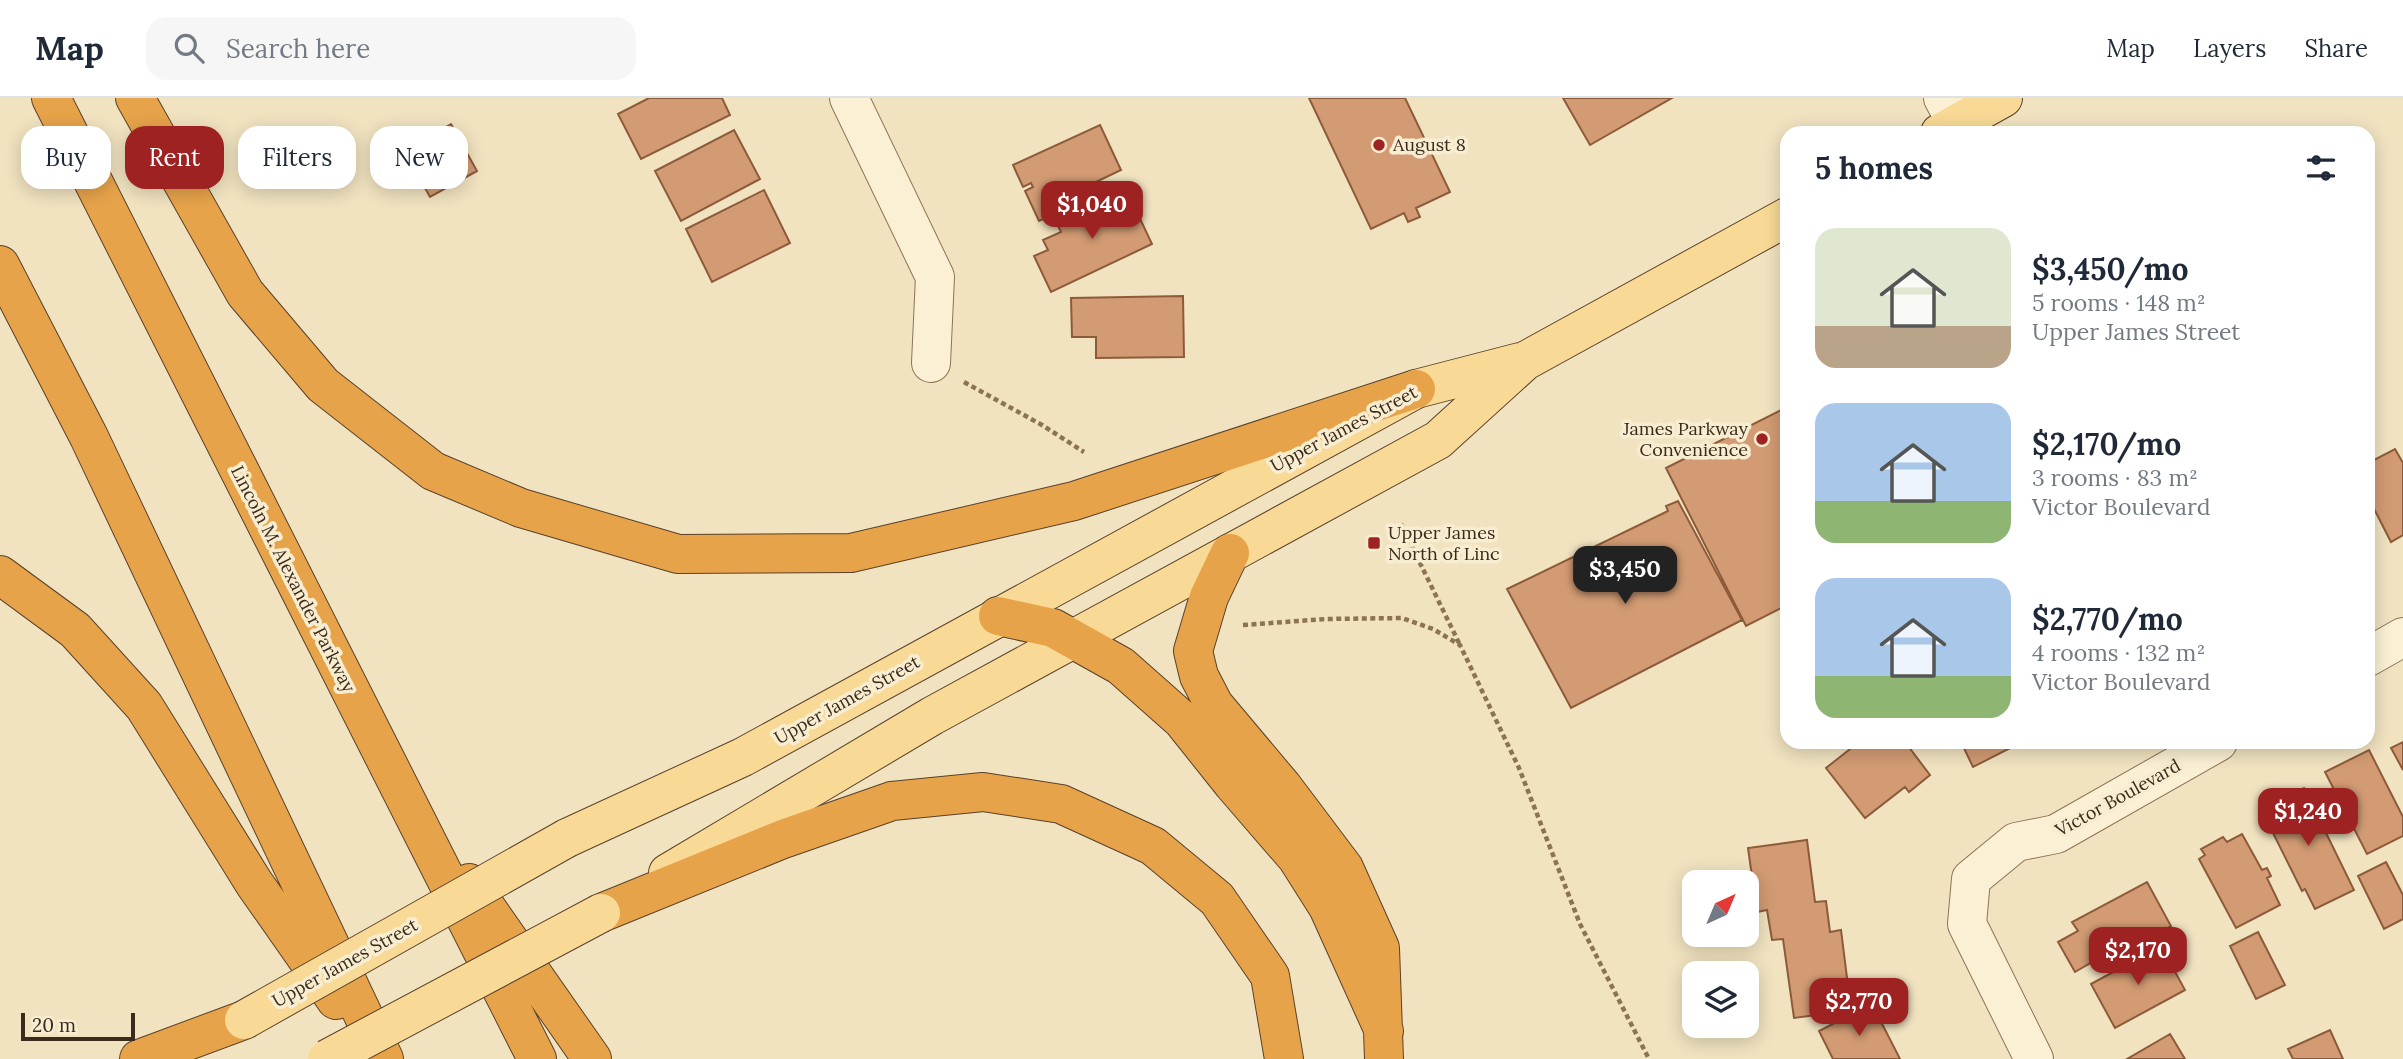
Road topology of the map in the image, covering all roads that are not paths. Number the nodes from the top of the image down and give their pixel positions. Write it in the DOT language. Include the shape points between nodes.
graph roads {
  1 [pos="51,98"];
  2 [pos="135,98"];
  3 [pos="849,98"];
  4 [pos="2003,98"];
  5 [pos="1947,118"];
  6 [pos="1780,221"];
  7 [pos="0,265"];
  8 [pos="1525,361"];
  9 [pos="931,363"];
  10 [pos="1416,388"];
  11 [pos="1230,553"];
  12 [pos="0,575"];
  13 [pos="998,616"];
  14 [pos="2403,637"];
  15 [pos="1073,639"];
  16 [pos="2375,653"];
  17 [pos="2206,749"];
  18 [pos="386,763"];
  19 [pos="601,914"];
  20 [pos="244,1020"];
  21 [pos="1384,1045"];
  22 [pos="139,1059"];
  23 [pos="175,1059"];
  24 [pos="327,1059"];
  25 [pos="377,1059"];
  26 [pos="384,1059"];
  27 [pos="537,1059"];
  28 [pos="592,1059"];
  29 [pos="1284,1059"];
  30 [pos="2034,1059"];
  1 -- 18 [label="highway, Lincoln M. Alexander Parkway"];
  2 -- 10 [label="highway" via="245,293 323,385 433,471 522,508 678,554 851,553 1074,501"];
  3 -- 9 [label="street" via="935,277"];
  4 -- 5 [label="main road"];
  6 -- 8 [label="main road, Upper James Street"];
  7 -- 26 [label="highway" via="89,438"];
  8 -- 10 [label="main road, Upper James Street"];
  8 -- 11 [label="main road, Upper James Street" via="1438,440"];
  10 -- 13 [label="main road, Upper James Street"];
  11 -- 15 [label="main road, Upper James Street"];
  11 -- 21 [label="highway" via="1209,597 1193,651 1199,676 1214,705 1344,868 1380,948"];
  12 -- 25 [label="highway" via="75,630 144,706 254,883"];
  13 -- 15 [label="highway" via="1052,628"];
  13 -- 20 [label="main road, Upper James Street, bridge" via="743,757 567,838"];
  14 -- 16 [label="street"];
  15 -- 19 [label="main road, Upper James Street" via="932,716"];
  15 -- 21 [label="highway" via="1121,666 1182,720 1297,858 1328,907"];
  17 -- 30 [label="street, Victor Boulevard" via="2056,834 2016,842 1971,879 1967,924"];
  18 -- 27 [label="highway, Lincoln M. Alexander Parkway"];
  18 -- 28 [label="highway"];
  19 -- 24 [label="main road, Upper James Street, bridge"];
  19 -- 29 [label="highway" via="783,839 892,801 983,792 1061,804 1153,846 1217,899 1270,976"];
  20 -- 22 [label="highway"];
  20 -- 23 [label="main road, Upper James Street"];
}
